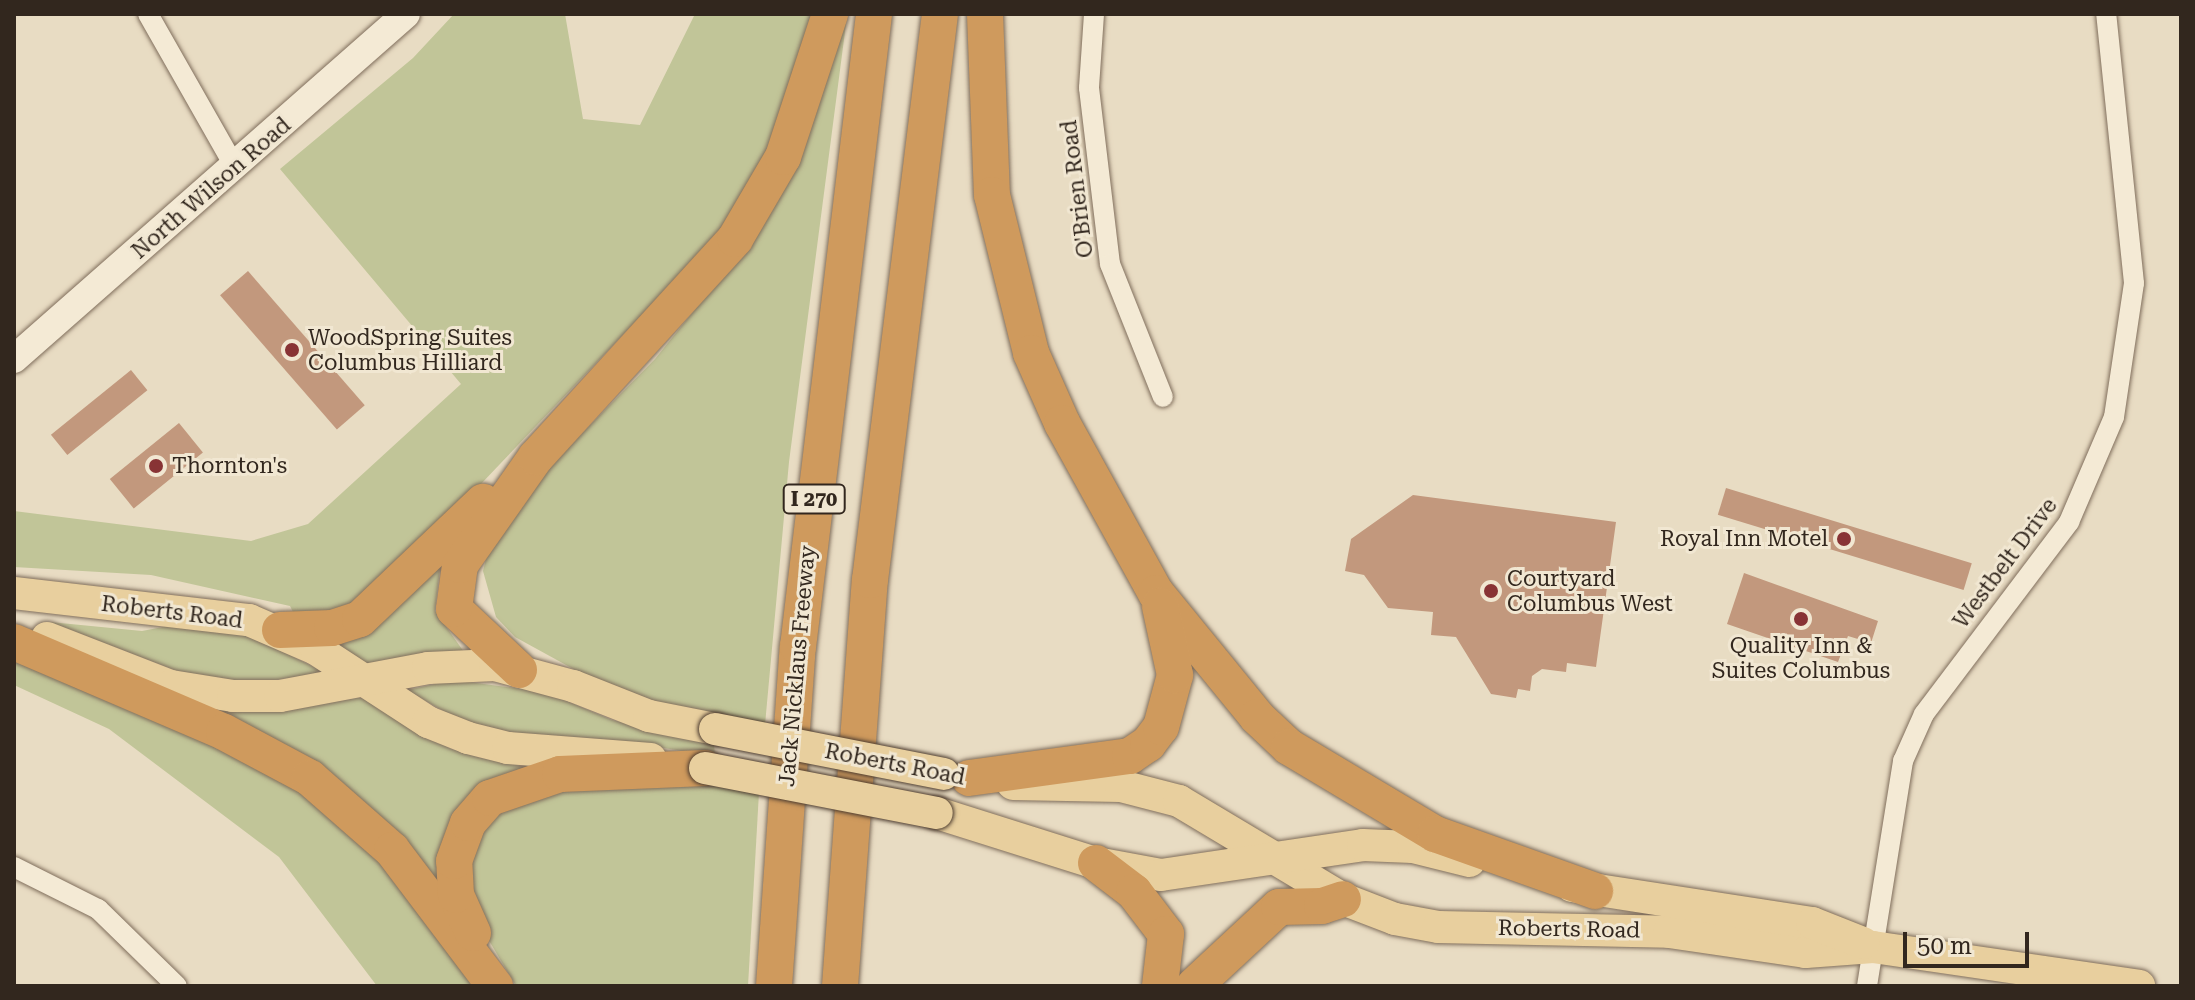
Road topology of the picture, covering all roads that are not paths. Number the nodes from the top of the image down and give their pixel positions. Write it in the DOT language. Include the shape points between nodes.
graph roads {
  1 [pos="148,14"];
  2 [pos="406,14"];
  3 [pos="830,14"];
  4 [pos="874,14"];
  5 [pos="940,14"];
  6 [pos="985,14"];
  7 [pos="1094,14"];
  8 [pos="2106,14"];
  9 [pos="235,167"];
  10 [pos="14,359"];
  11 [pos="1163,397"];
  12 [pos="536,457"];
  13 [pos="14,593"];
  14 [pos="1156,593"];
  15 [pos="14,627"];
  16 [pos="280,630"];
  17 [pos="14,642"];
  18 [pos="519,670"];
  19 [pos="363,681"];
  20 [pos="705,768"];
  21 [pos="956,776"];
  22 [pos="1279,858"];
  23 [pos="1096,863"];
  24 [pos="14,867"];
  25 [pos="1595,891"];
  26 [pos="1343,899"];
  27 [pos="1873,947"];
  28 [pos="177,986"];
  29 [pos="496,986"];
  30 [pos="774,986"];
  31 [pos="840,986"];
  32 [pos="1160,986"];
  33 [pos="1194,986"];
  34 [pos="1867,986"];
  35 [pos="2139,986"];
  1 -- 9 [label="street"];
  2 -- 9 [label="main road, North Wilson Road"];
  3 -- 12 [label="highway" via="794,129 761,200 676,307"];
  4 -- 30 [label="highway, Jack Nicklaus Freeway / I 270" via="798,647"];
  5 -- 31 [label="highway, I 270" via="870,580"];
  6 -- 14 [label="highway" via="992,195 1031,353 1069,437"];
  7 -- 11 [label="street, O'Brien Road" via="1089,88 1110,264"];
  8 -- 27 [label="street, Westbelt Drive" via="2134,283 2118,404 2069,522 1969,650 1913,737 1903,761"];
  9 -- 10 [label="main road, North Wilson Road"];
  12 -- 16 [label="highway" via="360,619 332,628"];
  12 -- 18 [label="highway" via="471,544 453,585 461,620"];
  13 -- 16 [label="main road, Roberts Road" via="212,612"];
  14 -- 21 [label="highway" via="1175,675 1166,715 1148,744 1117,759"];
  14 -- 25 [label="highway" via="1257,717 1289,747 1435,834"];
  15 -- 19 [label="main road, Roberts Road" via="171,686 209,693 280,696"];
  16 -- 19 [label="main road, Roberts Road"];
  17 -- 29 [label="highway" via="224,732 310,778 392,850"];
  18 -- 19 [label="main road, Roberts Road" via="450,665"];
  18 -- 21 [label="main road, Roberts Road, bridge" via="649,716"];
  19 -- 20 [label="main road, Roberts Road" via="428,722 508,748"];
  20 -- 23 [label="main road, Roberts Road, bridge" via="937,813"];
  20 -- 29 [label="highway" via="560,774 505,789 478,809 457,844 454,883"];
  21 -- 22 [label="main road, Roberts Road" via="1150,792 1206,812"];
  22 -- 23 [label="main road, Roberts Road" via="1172,875"];
  22 -- 25 [label="main road, Roberts Road" via="1346,846 1413,847"];
  22 -- 26 [label="main road, Roberts Road"];
  23 -- 32 [label="highway" via="1134,892 1161,925 1167,958"];
  24 -- 28 [label="street" via="98,909"];
  25 -- 27 [label="main road, Roberts Road" via="1812,923"];
  26 -- 27 [label="main road, Roberts Road" via="1438,927 1588,926 1806,952"];
  26 -- 33 [label="highway" via="1279,907"];
  27 -- 34 [label="street, Westbelt Drive"];
  27 -- 35 [label="main road, Roberts Road"];
}
